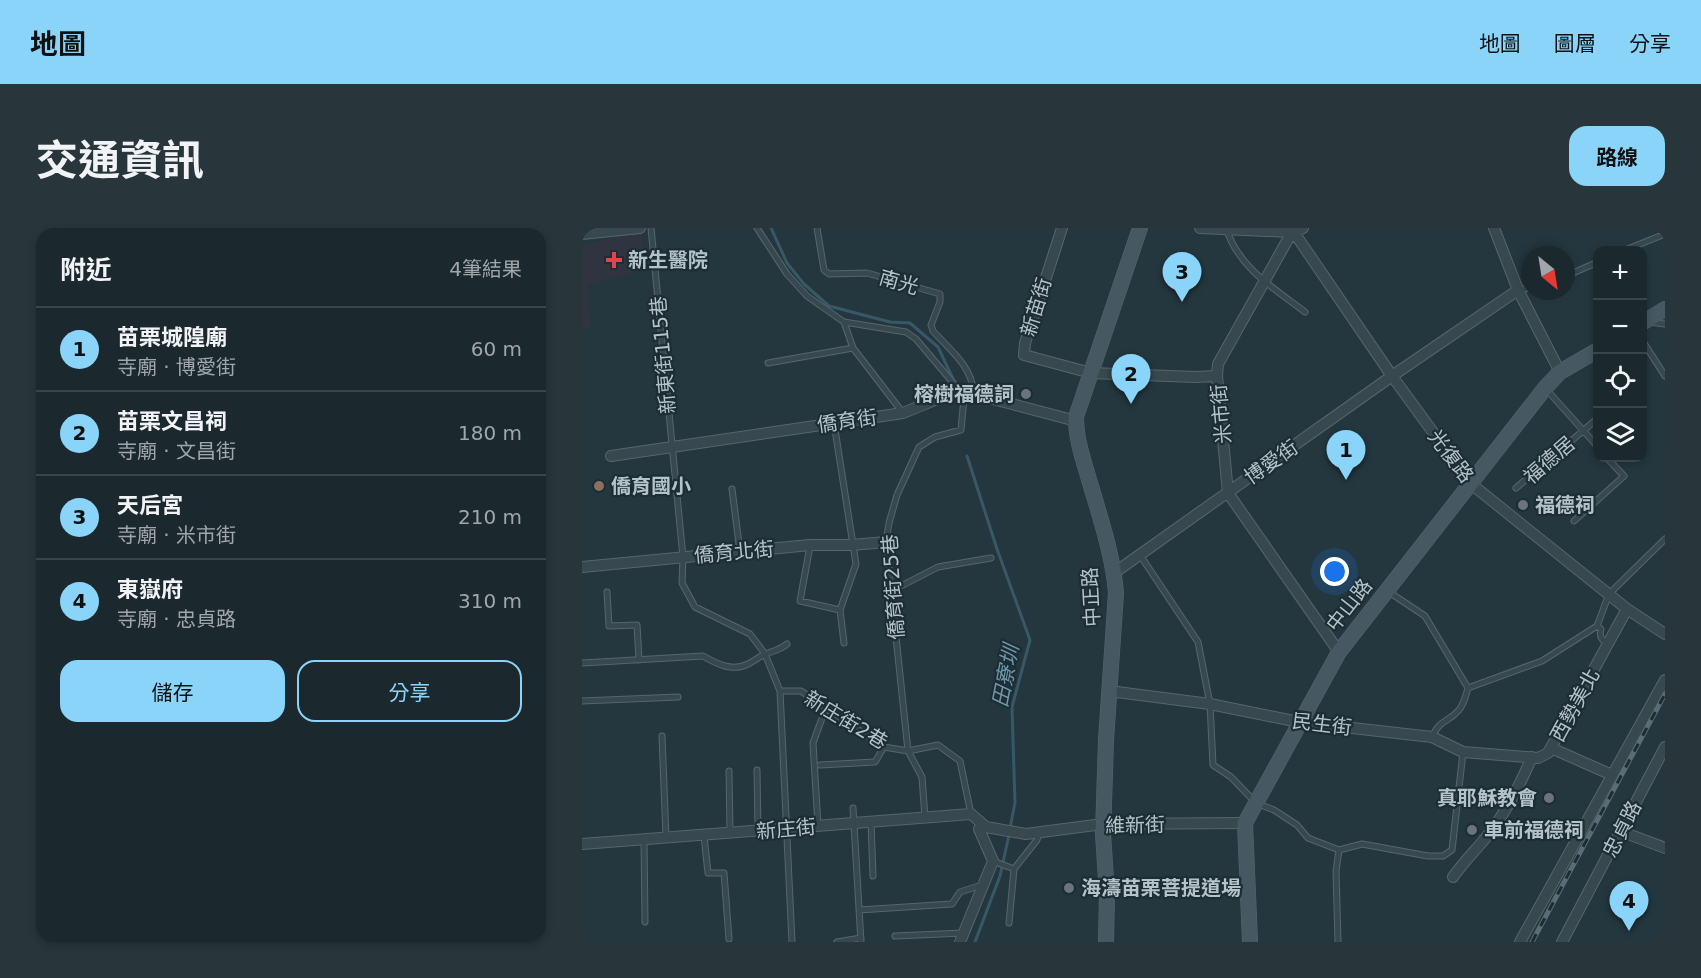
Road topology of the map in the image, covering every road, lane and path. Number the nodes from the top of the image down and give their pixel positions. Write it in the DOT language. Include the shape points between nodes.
graph roads {
  1 [pos="640,228"];
  2 [pos="651,228"];
  3 [pos="757,228"];
  4 [pos="817,228"];
  5 [pos="1062,228"];
  6 [pos="1140,228"];
  7 [pos="1200,228"];
  8 [pos="1303,228"];
  9 [pos="1494,228"];
  10 [pos="1227,229"];
  11 [pos="1291,230"];
  12 [pos="582,234"];
  13 [pos="1665,234"];
  14 [pos="1635,246"];
  15 [pos="1593,264"];
  16 [pos="1575,272"];
  17 [pos="1264,281"];
  18 [pos="1518,290"];
  19 [pos="1521,290"];
  20 [pos="1665,309"];
  21 [pos="1305,312"];
  22 [pos="1647,320"];
  23 [pos="844,322"];
  24 [pos="1647,322"];
  25 [pos="1665,324"];
  26 [pos="853,348"];
  27 [pos="1647,348"];
  28 [pos="1593,353"];
  29 [pos="768,363"];
  30 [pos="1560,372"];
  31 [pos="1091,373"];
  32 [pos="1217,376"];
  33 [pos="1392,376"];
  34 [pos="1665,376"];
  35 [pos="1545,388"];
  36 [pos="965,393"];
  37 [pos="903,413"];
  38 [pos="1076,421"];
  39 [pos="1593,422"];
  40 [pos="834,423"];
  41 [pos="1583,431"];
  42 [pos="1593,442"];
  43 [pos="671,447"];
  44 [pos="610,456"];
  45 [pos="1611,462"];
  46 [pos="1470,483"];
  47 [pos="1516,488"];
  48 [pos="732,489"];
  49 [pos="1228,493"];
  50 [pos="1574,521"];
  51 [pos="1665,539"];
  52 [pos="886,542"];
  53 [pos="810,545"];
  54 [pos="852,545"];
  55 [pos="740,552"];
  56 [pos="1140,555"];
  57 [pos="683,557"];
  58 [pos="991,558"];
  59 [pos="582,567"];
  60 [pos="1114,573"];
  61 [pos="891,587"];
  62 [pos="1387,591"];
  63 [pos="607,592"];
  64 [pos="1609,594"];
  65 [pos="1627,609"];
  66 [pos="840,610"];
  67 [pos="1597,626"];
  68 [pos="1665,634"];
  69 [pos="844,643"];
  70 [pos="787,644"];
  71 [pos="1608,644"];
  72 [pos="1339,652"];
  73 [pos="765,654"];
  74 [pos="639,660"];
  75 [pos="582,663"];
  76 [pos="1665,680"];
  77 [pos="1468,688"];
  78 [pos="780,691"];
  79 [pos="1109,691"];
  80 [pos="678,697"];
  81 [pos="582,701"];
  82 [pos="1210,704"];
  83 [pos="826,707"];
  84 [pos="1299,722"];
  85 [pos="662,736"];
  86 [pos="1432,737"];
  87 [pos="884,747"];
  88 [pos="1665,747"];
  89 [pos="1551,748"];
  90 [pos="908,751"];
  91 [pos="1463,752"];
  92 [pos="1532,757"];
  93 [pos="820,765"];
  94 [pos="757,770"];
  95 [pos="729,771"];
  96 [pos="1612,775"];
  97 [pos="1256,803"];
  98 [pos="853,808"];
  99 [pos="971,814"];
  100 [pos="925,818"];
  101 [pos="871,822"];
  102 [pos="1245,823"];
  103 [pos="853,824"];
  104 [pos="1103,824"];
  105 [pos="984,825"];
  106 [pos="818,827"];
  107 [pos="786,829"];
  108 [pos="1620,831"];
  109 [pos="758,832"];
  110 [pos="1039,832"];
  111 [pos="730,834"];
  112 [pos="704,836"];
  113 [pos="666,838"];
  114 [pos="644,840"];
  115 [pos="582,844"];
  116 [pos="1665,848"];
  117 [pos="1339,850"];
  118 [pos="993,861"];
  119 [pos="1014,869"];
  120 [pos="873,876"];
  121 [pos="1453,877"];
  122 [pos="982,885"];
  123 [pos="859,910"];
  124 [pos="645,922"];
  125 [pos="1009,923"];
  126 [pos="895,936"];
  127 [pos="962,937"];
  128 [pos="729,939"];
  129 [pos="861,940"];
  130 [pos="792,942"];
  131 [pos="837,942"];
  132 [pos="1106,942"];
  133 [pos="1250,942"];
  134 [pos="1338,942"];
  135 [pos="1520,942"];
  136 [pos="1562,942"];
  1 -- 12 [label="street"];
  2 -- 43 [label="lane, 新東街115巷"];
  3 -- 23 [label="lane" via="807,296"];
  4 -- 36 [label="lane, 南光" via="824,270 829,274 867,273 940,294 931,325 968,372"];
  5 -- 31 [label="street, 新苗街" via="1024,355"];
  6 -- 31 [label="street, 中正路"];
  7 -- 10 [label="street"];
  8 -- 11 [label="street"];
  9 -- 18 [label="street"];
  10 -- 11 [label="street"];
  10 -- 17 [label="lane" via="1241,258"];
  11 -- 17 [label="street, 米市街"];
  11 -- 33 [label="street, 光復路"];
  13 -- 14 [label="lane"];
  15 -- 16 [label="lane"];
  17 -- 21 [label="lane"];
  17 -- 32 [label="street, 米市街" via="1218,364"];
  18 -- 19 [label="lane"];
  18 -- 30 [label="street"];
  18 -- 33 [label="street, 博愛街"];
  20 -- 22 [label="street"];
  23 -- 26 [label="lane"];
  23 -- 36 [label="lane" via="906,332"];
  24 -- 25 [label="lane"];
  26 -- 29 [label="lane"];
  26 -- 37 [label="lane"];
  27 -- 34 [label="lane"];
  28 -- 30 [label="street, 中山路"];
  30 -- 35 [label="street, 中山路"];
  31 -- 32 [label="street"];
  31 -- 38 [label="street, 中正路"];
  32 -- 49 [label="street, 米市街"];
  33 -- 46 [label="street, 光復路"];
  33 -- 49 [label="street, 博愛街"];
  35 -- 41 [label="lane"];
  35 -- 46 [label="street, 中山路"];
  36 -- 37 [label="street, 僑育街"];
  36 -- 38 [label="street"];
  36 -- 52 [label="lane, 僑育街25巷" via="961,430 935,437 919,447 897,495"];
  37 -- 40 [label="street, 僑育街"];
  38 -- 60 [label="street, 中正路" via="1077,439"];
  39 -- 41 [label="lane, 福德居"];
  40 -- 43 [label="street, 僑育街"];
  40 -- 54 [label="lane"];
  41 -- 42 [label="lane, 福德居"];
  41 -- 47 [label="lane, 福德居"];
  43 -- 44 [label="street, 僑育街"];
  43 -- 57 [label="lane, 新東街115巷"];
  45 -- 50 [label="lane, 福德居" via="1624,476"];
  46 -- 62 [label="street, 中山路"];
  46 -- 64 [label="street, 光復路"];
  48 -- 55 [label="lane"];
  49 -- 56 [label="street, 博愛街"];
  49 -- 72 [label="street, 米市街"];
  51 -- 64 [label="lane"];
  52 -- 54 [label="street, 僑育北街"];
  52 -- 61 [label="lane, 僑育街25巷"];
  53 -- 54 [label="street, 僑育北街"];
  53 -- 55 [label="street, 僑育北街"];
  53 -- 66 [label="lane" via="800,601"];
  54 -- 66 [label="lane" via="856,564"];
  55 -- 57 [label="street, 僑育北街"];
  56 -- 60 [label="street, 博愛街"];
  56 -- 82 [label="lane" via="1198,642"];
  57 -- 59 [label="street, 僑育北街"];
  57 -- 73 [label="lane, 新東街115巷" via="682,583 695,607 750,634"];
  58 -- 61 [label="lane" via="938,567"];
  60 -- 79 [label="street, 中正路" via="1116,609"];
  61 -- 90 [label="lane, 僑育街25巷"];
  62 -- 72 [label="street, 中山路"];
  62 -- 77 [label="lane" via="1425,616"];
  63 -- 74 [label="lane" via="609,626 637,625"];
  64 -- 65 [label="street, 光復路"];
  64 -- 67 [label="lane"];
  65 -- 68 [label="street, 光復路"];
  65 -- 71 [label="street, 西勢美北"];
  66 -- 69 [label="lane"];
  67 -- 71 [label="lane" via="1601,628 1601,639"];
  67 -- 77 [label="lane" via="1542,661"];
  70 -- 73 [label="lane"];
  71 -- 89 [label="street, 西勢美北"];
  72 -- 84 [label="street, 中山路"];
  73 -- 74 [label="lane" via="745,666 730,668 703,656"];
  73 -- 78 [label="lane, 新東街115巷"];
  74 -- 75 [label="lane"];
  76 -- 96 [label="street"];
  77 -- 86 [label="lane" via="1461,708 1438,725"];
  78 -- 83 [label="lane, 新庄街2巷" via="801,691"];
  78 -- 107 [label="lane, 新東街115巷"];
  79 -- 82 [label="street, 民生街"];
  79 -- 104 [label="street, 中正路"];
  80 -- 81 [label="lane"];
  82 -- 84 [label="street, 民生街"];
  82 -- 97 [label="lane" via="1213,765"];
  83 -- 87 [label="lane, 新庄街2巷"];
  83 -- 106 [label="lane" via="813,742"];
  84 -- 86 [label="street, 民生街"];
  84 -- 97 [label="street, 中山路"];
  85 -- 113 [label="lane"];
  86 -- 91 [label="street, 民生街"];
  87 -- 90 [label="lane, 新庄街2巷"];
  87 -- 93 [label="lane" via="875,762"];
  88 -- 108 [label="street, 忠貞路"];
  89 -- 92 [label="street, 西勢美北" via="1538,758"];
  89 -- 96 [label="street"];
  90 -- 99 [label="lane, 新庄街2巷" via="938,745 960,761"];
  90 -- 100 [label="lane, 僑育街25巷" via="922,777"];
  91 -- 92 [label="street, 民生街"];
  91 -- 117 [label="lane" via="1452,850 1443,856 1428,856 1362,844"];
  92 -- 121 [label="street, 西勢美北" via="1504,812"];
  94 -- 109 [label="lane"];
  95 -- 111 [label="lane"];
  96 -- 135 [label="street"];
  97 -- 102 [label="street, 中山路"];
  97 -- 117 [label="lane" via="1297,825 1308,838"];
  98 -- 103 [label="lane"];
  99 -- 100 [label="street, 新庄街"];
  99 -- 105 [label="street"];
  100 -- 101 [label="street, 新庄街"];
  101 -- 103 [label="street, 新庄街"];
  101 -- 120 [label="lane"];
  102 -- 104 [label="street, 維新街"];
  102 -- 133 [label="street"];
  103 -- 106 [label="street, 新庄街"];
  103 -- 123 [label="lane"];
  104 -- 110 [label="street, 維新街"];
  104 -- 132 [label="street, 中正路"];
  105 -- 110 [label="street, 維新街" via="1026,834"];
  105 -- 118 [label="street" via="979,830"];
  106 -- 107 [label="street, 新庄街"];
  107 -- 109 [label="street, 新庄街"];
  107 -- 130 [label="lane, 新東街115巷"];
  108 -- 116 [label="street"];
  108 -- 136 [label="street, 忠貞路"];
  109 -- 111 [label="street, 新庄街"];
  110 -- 119 [label="lane"];
  111 -- 112 [label="street, 新庄街"];
  112 -- 113 [label="street, 新庄街"];
  112 -- 128 [label="lane" via="708,873 724,873"];
  113 -- 114 [label="street, 新庄街"];
  114 -- 115 [label="street, 新庄街"];
  114 -- 124 [label="lane"];
  117 -- 134 [label="lane"];
  118 -- 119 [label="lane"];
  118 -- 122 [label="street"];
  119 -- 125 [label="lane"];
  122 -- 123 [label="lane" via="960,892 952,904"];
  122 -- 127 [label="street"];
  123 -- 129 [label="lane"];
  126 -- 127 [label="lane"];
  129 -- 131 [label="lane"];
}
